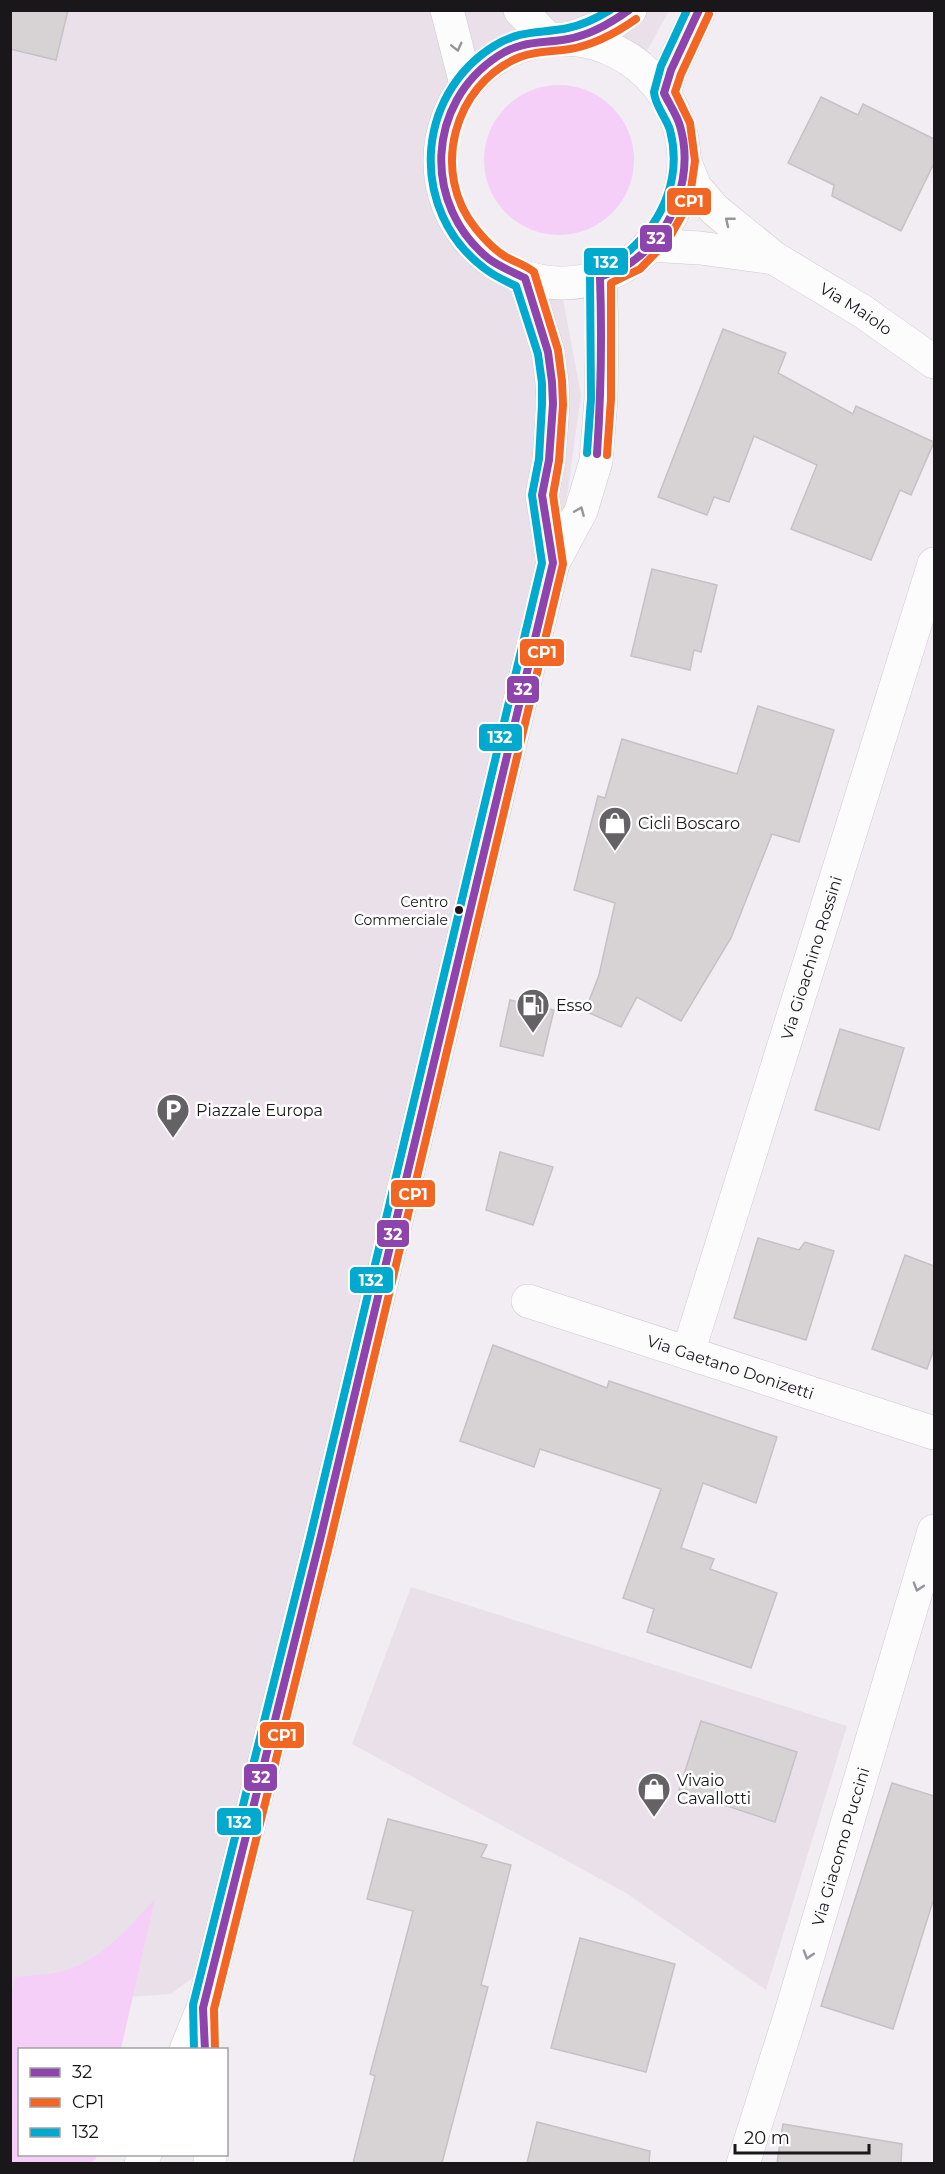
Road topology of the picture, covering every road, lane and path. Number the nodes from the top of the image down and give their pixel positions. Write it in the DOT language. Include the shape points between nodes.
graph roads {
  1 [pos="447,10"];
  2 [pos="520,10"];
  3 [pos="630,10"];
  4 [pos="699,10"];
  5 [pos="559,39"];
  6 [pos="466,84"];
  7 [pos="664,93"];
  8 [pos="685,162"];
  9 [pos="649,245"];
  10 [pos="774,258"];
  11 [pos="600,277"];
  12 [pos="525,278"];
  13 [pos="934,362"];
  14 [pos="553,563"];
  15 [pos="934,564"];
  16 [pos="528,1300"];
  17 [pos="688,1353"];
  18 [pos="934,1433"];
  19 [pos="934,1531"];
  20 [pos="203,2008"];
  21 [pos="186,2048"];
  22 [pos="205,2048"];
  23 [pos="743,2163"];
  1 -- 6 [label="main road, one-way"];
  2 -- 5 [label="main road"];
  3 -- 5 [label="main road" via="614,22"];
  4 -- 7 [label="main road"];
  5 -- 6 [label="main road" via="530,42 495,58"];
  5 -- 7 [label="main road" via="607,47 639,65"];
  6 -- 12 [label="main road" via="442,139 444,193 461,229 487,257"];
  7 -- 8 [label="main road" via="680,126"];
  8 -- 9 [label="main road" via="679,199 661,233"];
  10 -- 8 [label="main road, Via Maiolo, one-way" via="715,210 695,187"];
  9 -- 10 [label="main road, Via Maiolo"];
  9 -- 11 [label="main road" via="633,261"];
  10 -- 13 [label="main road, Via Maiolo" via="862,311"];
  11 -- 12 [label="main road" via="560,283"];
  14 -- 11 [label="main road, one-way" via="581,511 596,461 602,399"];
  12 -- 14 [label="main road" via="548,352 552,382 549,460 542,495"];
  14 -- 20 [label="main road"];
  15 -- 17 [label="main road, Via Gioachino Rossini"];
  16 -- 17 [label="main road, Via Gaetano Donizetti"];
  17 -- 18 [label="main road, Via Gaetano Donizetti"];
  19 -- 23 [label="main road, Via Giacomo Puccini, one-way"];
  20 -- 21 [label="main road"];
  20 -- 22 [label="main road"];
}
